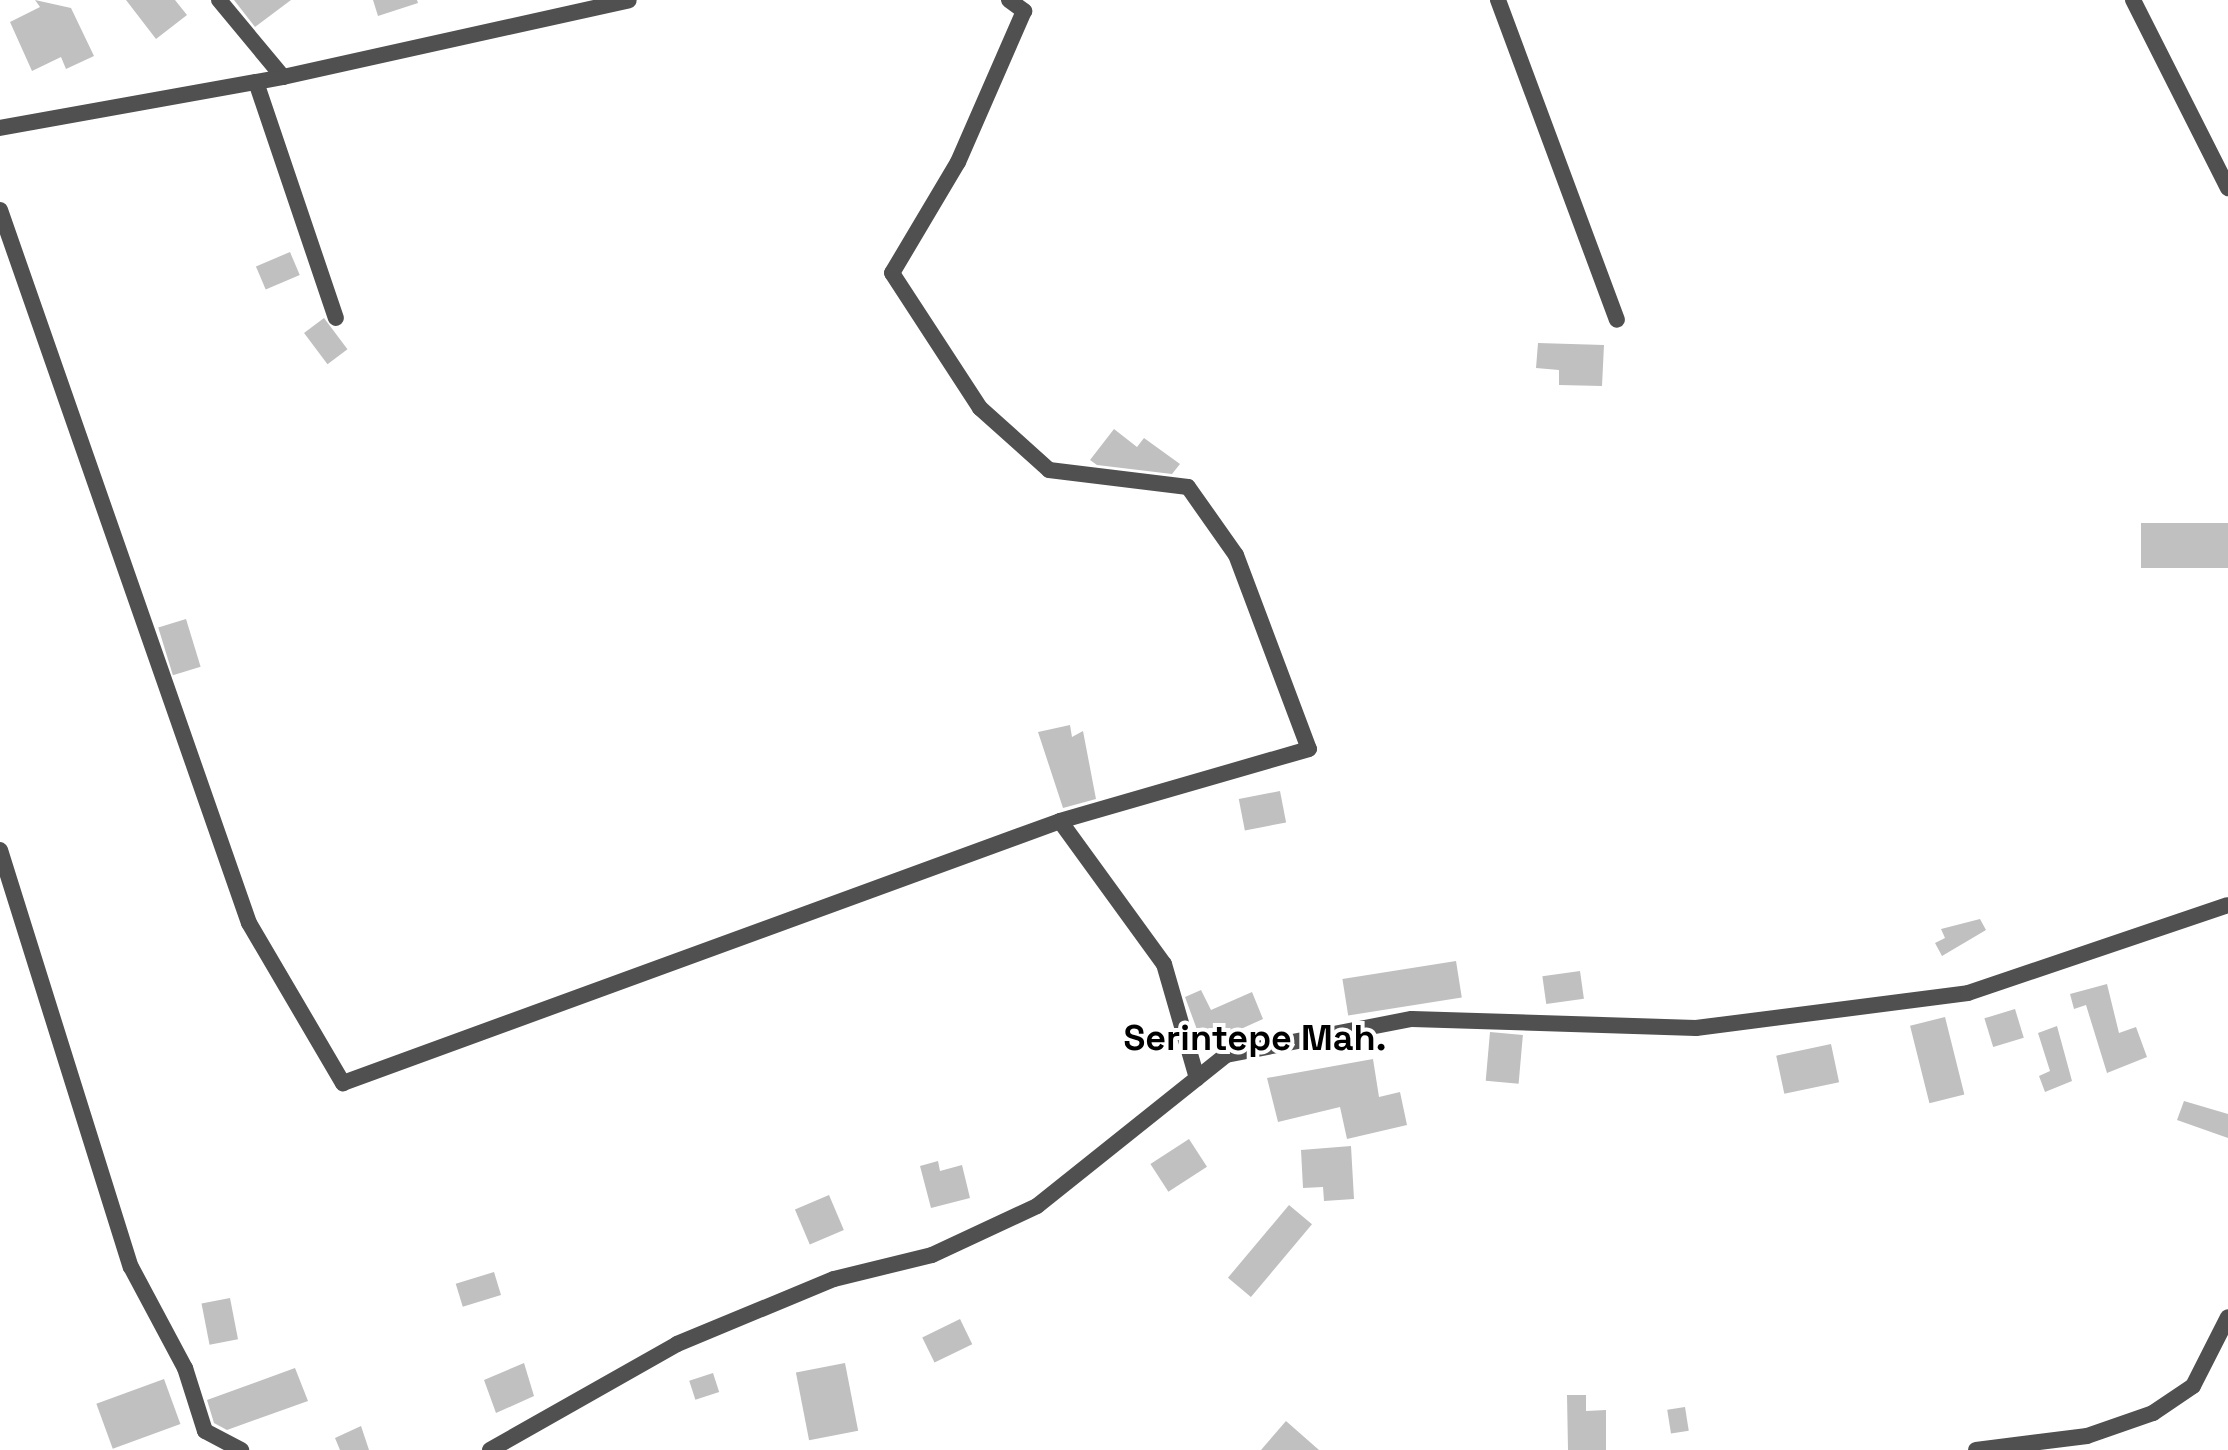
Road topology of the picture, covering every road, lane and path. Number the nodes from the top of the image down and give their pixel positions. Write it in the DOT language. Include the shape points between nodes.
graph roads {
  1 [pos="219,0"];
  2 [pos="629,0"];
  3 [pos="1009,0"];
  4 [pos="1498,0"];
  5 [pos="2133,0"];
  6 [pos="283,77"];
  7 [pos="256,82"];
  8 [pos="0,128"];
  9 [pos="2228,188"];
  10 [pos="0,210"];
  11 [pos="336,318"];
  12 [pos="1617,320"];
  13 [pos="1060,821"];
  14 [pos="0,850"];
  15 [pos="2228,905"];
  16 [pos="1197,1078"];
  17 [pos="2228,1317"];
  18 [pos="2047,1446"];
  19 [pos="241,1450"];
  20 [pos="490,1450"];
  21 [pos="1976,1450"];
  1 -- 6 [label="street"];
  2 -- 6 [label="street"];
  3 -- 13 [label="street" via="1024,11 958,162 892,273 980,408 1049,470 1188,487 1236,555 1309,749"];
  4 -- 12 [label="street"];
  5 -- 9 [label="street"];
  6 -- 7 [label="street"];
  7 -- 8 [label="street"];
  7 -- 11 [label="street"];
  10 -- 13 [label="street" via="249,923 343,1083 713,954"];
  13 -- 16 [label="street" via="1164,964"];
  14 -- 19 [label="street" via="131,1267 185,1368 205,1431"];
  15 -- 16 [label="street" via="1968,993 1696,1028 1412,1019 1226,1055"];
  16 -- 20 [label="street" via="1037,1206 932,1255 834,1279 677,1344"];
  17 -- 18 [label="street" via="2193,1386 2153,1413"];
  18 -- 21 [label="street"];
}
